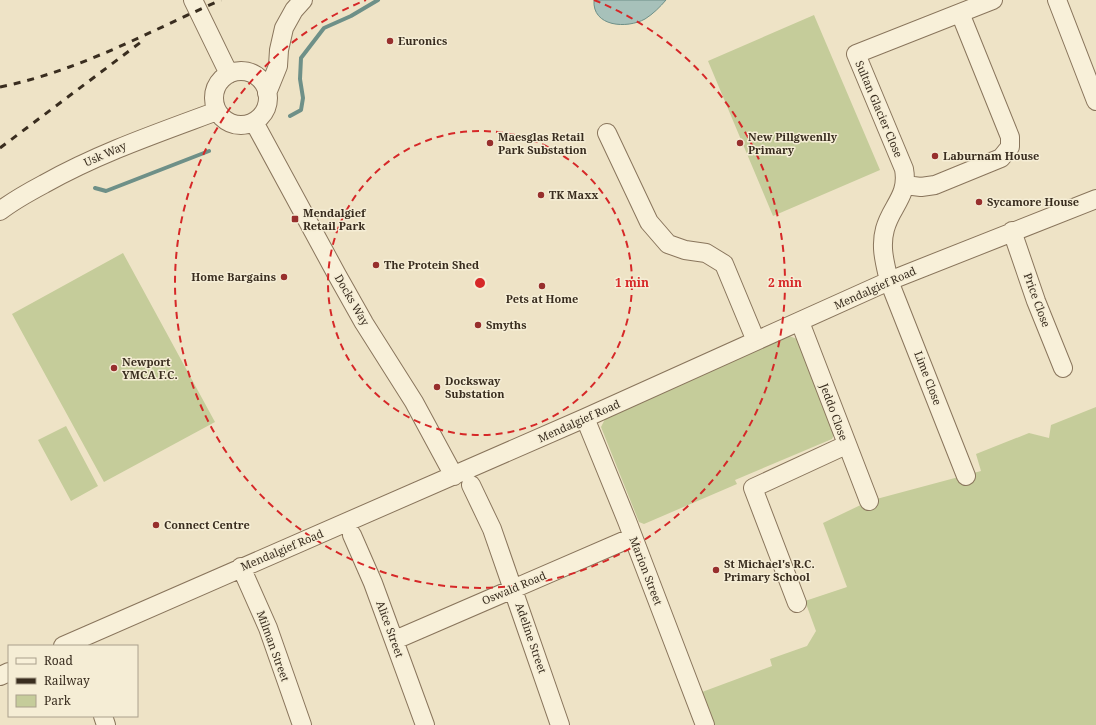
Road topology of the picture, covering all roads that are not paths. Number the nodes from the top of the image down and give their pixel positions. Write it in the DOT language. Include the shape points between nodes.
graph roads {
  1 [pos="193,0"];
  2 [pos="303,0"];
  3 [pos="993,0"];
  4 [pos="1057,0"];
  5 [pos="960,13"];
  6 [pos="278,50"];
  7 [pos="249,73"];
  8 [pos="229,74"];
  9 [pos="267,93"];
  10 [pos="1096,101"];
  11 [pos="217,111"];
  12 [pos="254,122"];
  13 [pos="607,133"];
  14 [pos="905,185"];
  15 [pos="1096,199"];
  16 [pos="0,211"];
  17 [pos="1012,231"];
  18 [pos="889,281"];
  19 [pos="800,322"];
  20 [pos="756,341"];
  21 [pos="1063,368"];
  22 [pos="585,418"];
  23 [pos="846,445"];
  24 [pos="454,476"];
  25 [pos="966,476"];
  26 [pos="471,485"];
  27 [pos="869,502"];
  28 [pos="352,535"];
  29 [pos="633,537"];
  30 [pos="241,567"];
  31 [pos="513,588"];
  32 [pos="797,603"];
  33 [pos="395,640"];
  34 [pos="72,644"];
  35 [pos="302,725"];
  36 [pos="425,725"];
  37 [pos="560,725"];
  38 [pos="705,725"];
  1 -- 8 [label="street"];
  2 -- 6 [label="street" via="289,18"];
  3 -- 5 [label="street, Sultan Glacier Close"];
  4 -- 10 [label="street"];
  5 -- 14 [label="street, Sultan Glacier Close" via="856,54 904,169"];
  5 -- 14 [label="street" via="1010,137 1010,147 1001,158 935,185"];
  6 -- 7 [label="street"];
  6 -- 9 [label="street" via="278,66"];
  7 -- 8 [label="street" via="244,71"];
  7 -- 9 [label="street" via="260,80"];
  8 -- 11 [label="street" via="215,90"];
  9 -- 12 [label="street" via="265,111"];
  11 -- 12 [label="street" via="232,124 245,125"];
  11 -- 16 [label="street, Usk Way" via="121,146 62,174"];
  12 -- 24 [label="street, Docks Way" via="364,323 414,402"];
  13 -- 20 [label="street" via="649,222 668,244 706,253 724,264"];
  14 -- 18 [label="street" via="884,234 883,255"];
  15 -- 17 [label="street, Mendalgief Road"];
  17 -- 18 [label="street, Mendalgief Road"];
  17 -- 21 [label="street, Price Close"];
  18 -- 19 [label="street, Mendalgief Road"];
  18 -- 25 [label="street, Lime Close"];
  19 -- 20 [label="street, Mendalgief Road"];
  19 -- 23 [label="street, Jeddo Close"];
  20 -- 22 [label="street, Mendalgief Road"];
  22 -- 24 [label="street, Mendalgief Road"];
  22 -- 29 [label="street, Marion Street"];
  23 -- 27 [label="street, Jeddo Close"];
  23 -- 32 [label="street" via="753,488"];
  24 -- 30 [label="street, Mendalgief Road"];
  26 -- 31 [label="street, Adeline Street" via="492,529"];
  28 -- 33 [label="street, Alice Street"];
  29 -- 31 [label="street, Oswald Road"];
  29 -- 38 [label="street, Marion Street"];
  30 -- 34 [label="street, Mendalgief Road"];
  30 -- 35 [label="street, Milman Street" via="268,628"];
  31 -- 33 [label="street, Oswald Road"];
  31 -- 37 [label="street, Adeline Street"];
  33 -- 36 [label="street, Alice Street"];
}
